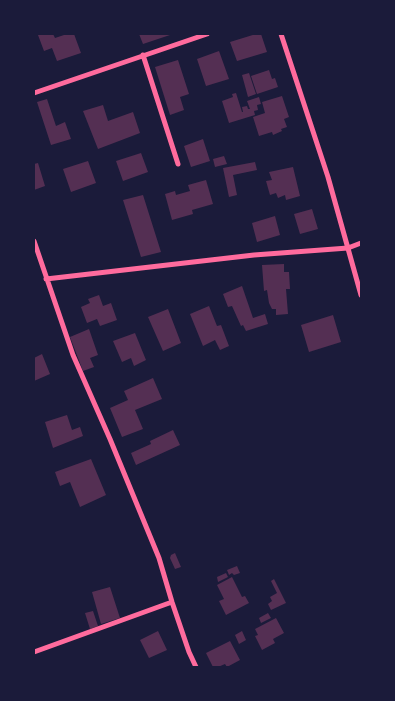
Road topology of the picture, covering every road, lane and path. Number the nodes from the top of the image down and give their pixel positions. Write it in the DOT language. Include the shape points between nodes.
graph roads {
  1 [pos="207,34"];
  2 [pos="281,34"];
  3 [pos="143,55"];
  4 [pos="34,93"];
  5 [pos="178,164"];
  6 [pos="34,241"];
  7 [pos="361,243"];
  8 [pos="348,248"];
  9 [pos="46,279"];
  10 [pos="361,295"];
  11 [pos="172,602"];
  12 [pos="34,652"];
  13 [pos="196,667"];
  1 -- 3 [label="street"];
  2 -- 8 [label="street"];
  3 -- 4 [label="street"];
  3 -- 5 [label="street"];
  6 -- 9 [label="street"];
  7 -- 8 [label="street"];
  8 -- 9 [label="street" via="254,255"];
  8 -- 10 [label="street"];
  9 -- 11 [label="street" via="73,355 159,558"];
  11 -- 12 [label="street"];
  11 -- 13 [label="street"];
}
